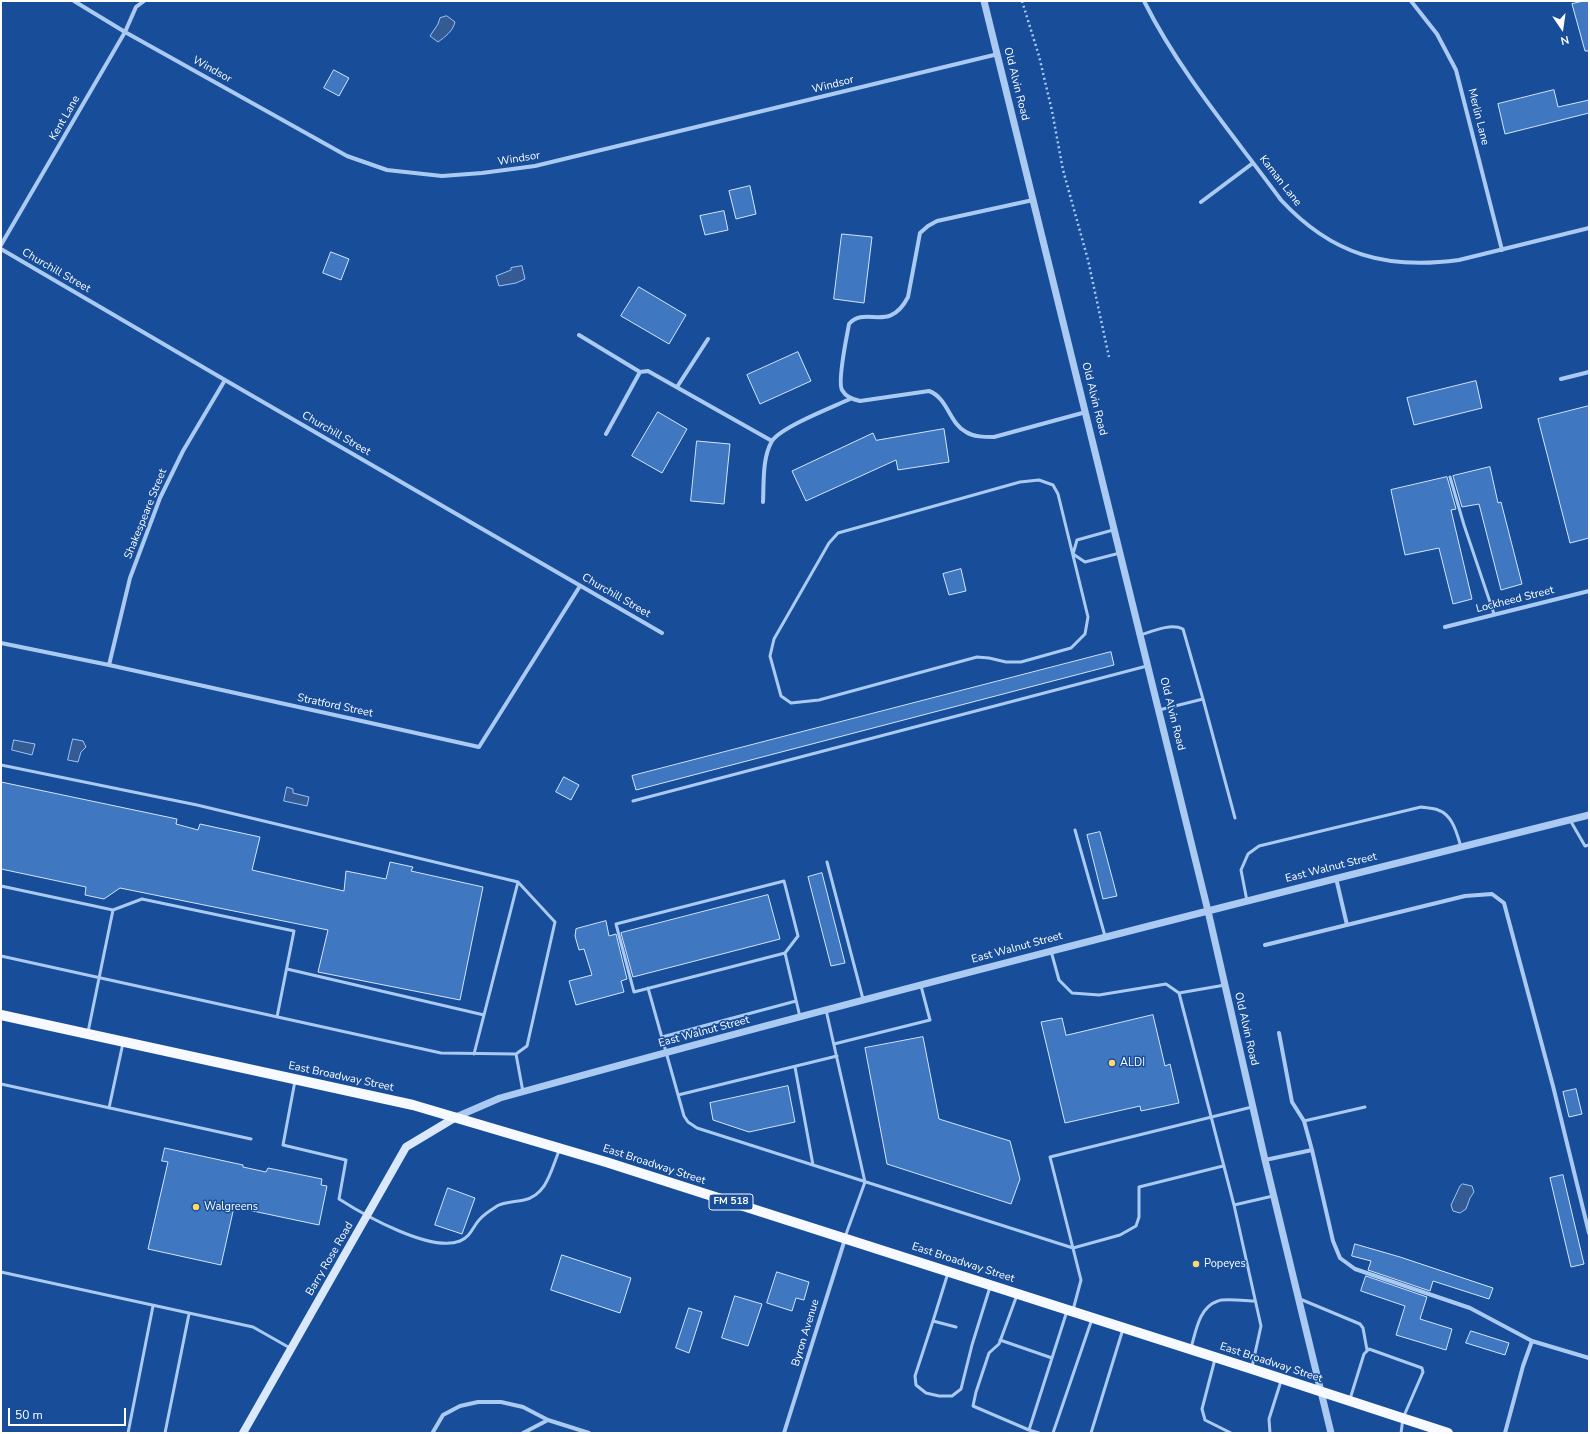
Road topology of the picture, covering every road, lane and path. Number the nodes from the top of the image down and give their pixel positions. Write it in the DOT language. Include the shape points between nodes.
graph roads {
  1 [pos="74,1"];
  2 [pos="144,1"];
  3 [pos="984,1"];
  4 [pos="1022,1"];
  5 [pos="1144,1"];
  6 [pos="1411,1"];
  7 [pos="125,32"];
  8 [pos="998,54"];
  9 [pos="1254,163"];
  10 [pos="1033,200"];
  11 [pos="1202,202"];
  12 [pos="1589,228"];
  13 [pos="1,245"];
  14 [pos="1,249"];
  15 [pos="1502,250"];
  16 [pos="579,335"];
  17 [pos="708,339"];
  18 [pos="1108,357"];
  19 [pos="640,372"];
  20 [pos="1589,372"];
  21 [pos="1562,378"];
  22 [pos="225,380"];
  23 [pos="677,387"];
  24 [pos="850,399"];
  25 [pos="1086,412"];
  26 [pos="606,434"];
  27 [pos="772,441"];
  28 [pos="1450,477"];
  29 [pos="763,502"];
  30 [pos="1115,529"];
  31 [pos="1121,553"];
  32 [pos="1074,554"];
  33 [pos="580,586"];
  34 [pos="1589,591"];
  35 [pos="1494,614"];
  36 [pos="1445,627"];
  37 [pos="662,633"];
  38 [pos="1141,635"];
  39 [pos="1,643"];
  40 [pos="109,665"];
  41 [pos="1149,666"];
  42 [pos="1203,699"];
  43 [pos="1159,710"];
  44 [pos="1,765"];
  45 [pos="633,801"];
  46 [pos="1589,815"];
  47 [pos="1235,818"];
  48 [pos="1570,820"];
  49 [pos="1075,830"];
  50 [pos="1589,845"];
  51 [pos="1461,847"];
  52 [pos="828,862"];
  53 [pos="1336,878"];
  54 [pos="518,882"];
  55 [pos="1,886"];
  56 [pos="1247,901"];
  57 [pos="113,910"];
  58 [pos="1208,911"];
  59 [pos="1348,925"];
  60 [pos="1105,936"];
  61 [pos="1264,944"];
  62 [pos="1051,951"];
  63 [pos="785,953"];
  64 [pos="1,956"];
  65 [pos="287,969"];
  66 [pos="99,978"];
  67 [pos="921,984"];
  68 [pos="1225,985"];
  69 [pos="648,988"];
  70 [pos="1179,993"];
  71 [pos="864,1000"];
  72 [pos="796,1001"];
  73 [pos="826,1010"];
  74 [pos="1,1015"];
  75 [pos="484,1015"];
  76 [pos="277,1017"];
  77 [pos="800,1017"];
  78 [pos="1279,1033"];
  79 [pos="87,1034"];
  80 [pos="662,1037"];
  81 [pos="124,1042"];
  82 [pos="834,1044"];
  83 [pos="667,1053"];
  84 [pos="474,1054"];
  85 [pos="516,1054"];
  86 [pos="837,1056"];
  87 [pos="795,1067"];
  88 [pos="295,1079"];
  89 [pos="1,1084"];
  90 [pos="522,1092"];
  91 [pos="678,1095"];
  92 [pos="1253,1106"];
  93 [pos="1365,1107"];
  94 [pos="109,1108"];
  95 [pos="456,1117"];
  96 [pos="1211,1117"];
  97 [pos="1304,1121"];
  98 [pos="251,1139"];
  99 [pos="561,1148"];
  100 [pos="1312,1150"];
  101 [pos="1265,1160"];
  102 [pos="813,1165"];
  103 [pos="1224,1166"];
  104 [pos="865,1182"];
  105 [pos="1274,1196"];
  106 [pos="1234,1205"];
  107 [pos="367,1216"];
  108 [pos="1589,1233"];
  109 [pos="845,1238"];
  110 [pos="1073,1248"];
  111 [pos="948,1271"];
  112 [pos="1,1272"];
  113 [pos="990,1285"];
  114 [pos="1018,1294"];
  115 [pos="1299,1299"];
  116 [pos="1255,1301"];
  117 [pos="153,1306"];
  118 [pos="1070,1311"];
  119 [pos="190,1314"];
  120 [pos="1093,1318"];
  121 [pos="933,1321"];
  122 [pos="956,1327"];
  123 [pos="1124,1328"];
  124 [pos="1000,1340"];
  125 [pos="1532,1341"];
  126 [pos="291,1349"];
  127 [pos="1191,1349"];
  128 [pos="1367,1350"];
  129 [pos="1215,1357"];
  130 [pos="1052,1358"];
  131 [pos="1589,1358"];
  132 [pos="1252,1369"];
  133 [pos="1281,1379"];
  134 [pos="1321,1392"];
  135 [pos="1350,1402"];
  136 [pos="1403,1418"];
  137 [pos="548,1420"];
  138 [pos="1029,1430"];
  139 [pos="433,1432"];
  140 [pos="128,1433"];
  141 [pos="165,1433"];
  142 [pos="243,1433"];
  143 [pos="440,1433"];
  144 [pos="523,1433"];
  145 [pos="589,1433"];
  146 [pos="784,1433"];
  147 [pos="1039,1433"];
  148 [pos="1053,1433"];
  149 [pos="1091,1433"];
  150 [pos="1231,1433"];
  151 [pos="1270,1433"];
  152 [pos="1331,1433"];
  153 [pos="1401,1433"];
  154 [pos="1448,1433"];
  155 [pos="1505,1433"];
  1 -- 7 [label="street, Windsor"];
  2 -- 7 [label="street, Kent Lane" via="136,7"];
  3 -- 8 [label="street, Old Alvin Road"];
  4 -- 18 [label="path" via="1044,76 1063,170 1088,260"];
  5 -- 9 [label="street, Kaman Lane" via="1164,38"];
  6 -- 15 [label="street, Merlin Lane" via="1437,34 1456,70"];
  7 -- 8 [label="street, Windsor" via="347,156 387,170 442,176 535,166"];
  7 -- 13 [label="street, Kent Lane"];
  8 -- 10 [label="street, Old Alvin Road"];
  9 -- 11 [label="street"];
  9 -- 15 [label="street, Kaman Lane" via="1296,216 1313,230 1351,252 1414,264 1459,260"];
  10 -- 24 [label="street" via="937,221 920,233 908,297 904,304 889,317 861,317 849,324 840,380 842,390"];
  10 -- 25 [label="street, Old Alvin Road"];
  12 -- 15 [label="street, Kaman Lane"];
  14 -- 22 [label="street, Churchill Street"];
  16 -- 19 [label="street"];
  17 -- 23 [label="street"];
  19 -- 23 [label="street" via="648,371"];
  19 -- 26 [label="street"];
  20 -- 21 [label="street"];
  22 -- 33 [label="street, Churchill Street"];
  22 -- 40 [label="street, Shakespeare Street" via="183,451 160,498 130,578"];
  23 -- 27 [label="street"];
  24 -- 25 [label="street" via="860,401 929,391 941,399 958,426 966,432 994,438"];
  24 -- 27 [label="street" via="784,430"];
  25 -- 30 [label="street, Old Alvin Road"];
  27 -- 29 [label="street" via="766,458"];
  28 -- 35 [label="lane"];
  30 -- 31 [label="street, Old Alvin Road"];
  30 -- 32 [label="lane" via="1077,540"];
  31 -- 32 [label="lane" via="1085,562"];
  31 -- 38 [label="street, Old Alvin Road"];
  32 -- 32 [label="lane" via="1058,494 1053,485 1039,480 1020,482 838,533 829,543 774,638 770,656 781,696 791,703 819,700 977,657 1021,662 1071,648 1085,634 1088,617"];
  33 -- 37 [label="street, Churchill Street"];
  33 -- 40 [label="street, Stratford Street" via="479,747"];
  34 -- 35 [label="street, Lockheed Street"];
  35 -- 36 [label="street, Lockheed Street"];
  38 -- 41 [label="street, Old Alvin Road"];
  38 -- 42 [label="lane" via="1178,626 1183,628"];
  39 -- 40 [label="street, Stratford Street"];
  41 -- 43 [label="street, Old Alvin Road"];
  41 -- 45 [label="lane"];
  42 -- 43 [label="lane"];
  42 -- 47 [label="lane"];
  43 -- 58 [label="street, Old Alvin Road"];
  44 -- 54 [label="lane" via="197,805"];
  46 -- 48 [label="street, East Walnut Street"];
  48 -- 50 [label="lane" via="1585,846"];
  48 -- 51 [label="street, East Walnut Street"];
  49 -- 60 [label="lane"];
  51 -- 53 [label="street, East Walnut Street"];
  51 -- 56 [label="lane" via="1448,817 1438,810 1421,807 1259,846 1248,854 1241,870"];
  52 -- 71 [label="lane"];
  53 -- 56 [label="street, East Walnut Street"];
  53 -- 59 [label="street"];
  54 -- 75 [label="lane"];
  54 -- 85 [label="lane" via="555,922 526,1046"];
  55 -- 57 [label="lane"];
  56 -- 58 [label="street, East Walnut Street"];
  57 -- 65 [label="lane" via="142,900 294,931"];
  57 -- 66 [label="lane"];
  58 -- 60 [label="street, East Walnut Street"];
  58 -- 68 [label="street, Old Alvin Road"];
  59 -- 61 [label="street"];
  59 -- 108 [label="street" via="1465,896 1492,894 1504,903"];
  60 -- 62 [label="street, East Walnut Street"];
  62 -- 67 [label="street, East Walnut Street"];
  62 -- 70 [label="lane" via="1059,980 1072,994 1099,995 1166,984"];
  63 -- 69 [label="lane"];
  63 -- 69 [label="lane" via="798,936 784,881 616,924 634,992"];
  63 -- 72 [label="lane"];
  64 -- 66 [label="lane"];
  65 -- 75 [label="lane"];
  65 -- 76 [label="lane"];
  66 -- 76 [label="lane"];
  66 -- 79 [label="lane"];
  67 -- 71 [label="street, East Walnut Street"];
  67 -- 82 [label="lane" via="930,1020"];
  68 -- 70 [label="lane"];
  68 -- 92 [label="street, Old Alvin Road"];
  69 -- 80 [label="lane"];
  70 -- 96 [label="lane"];
  71 -- 73 [label="street, East Walnut Street"];
  72 -- 77 [label="lane"];
  72 -- 80 [label="lane"];
  73 -- 77 [label="street, East Walnut Street"];
  73 -- 82 [label="lane"];
  74 -- 79 [label="main road, East Broadway Street / FM 518"];
  75 -- 84 [label="lane"];
  76 -- 84 [label="lane" via="441,1053"];
  77 -- 83 [label="street, East Walnut Street"];
  78 -- 97 [label="street" via="1292,1102"];
  79 -- 81 [label="main road, East Broadway Street / FM 518"];
  80 -- 83 [label="lane"];
  81 -- 88 [label="main road, East Broadway Street / FM 518"];
  81 -- 94 [label="lane"];
  82 -- 86 [label="lane"];
  83 -- 90 [label="street, East Walnut Street"];
  83 -- 91 [label="lane"];
  84 -- 85 [label="lane"];
  85 -- 90 [label="lane"];
  86 -- 87 [label="lane"];
  86 -- 104 [label="lane"];
  87 -- 91 [label="lane"];
  87 -- 102 [label="lane"];
  88 -- 95 [label="main road, East Broadway Street / FM 518"];
  88 -- 107 [label="lane" via="283,1145 346,1160 339,1199"];
  89 -- 94 [label="lane"];
  90 -- 95 [label="street, East Walnut Street" via="500,1098"];
  91 -- 102 [label="lane" via="684,1116 698,1128"];
  92 -- 96 [label="lane"];
  92 -- 101 [label="street, Old Alvin Road"];
  93 -- 97 [label="lane"];
  94 -- 98 [label="lane"];
  95 -- 99 [label="main road, East Broadway Street / FM 518"];
  95 -- 107 [label="main road, Barry Rose Road" via="406,1147"];
  96 -- 103 [label="lane"];
  96 -- 110 [label="lane" via="1050,1157"];
  97 -- 100 [label="street"];
  99 -- 107 [label="lane" via="546,1184 539,1193 529,1199 495,1208 480,1219 467,1237 459,1242 443,1243 416,1238"];
  99 -- 109 [label="main road, East Broadway Street / FM 518"];
  100 -- 101 [label="street"];
  100 -- 125 [label="street" via="1333,1241 1340,1258 1355,1269 1470,1308"];
  101 -- 105 [label="street, Old Alvin Road"];
  102 -- 104 [label="lane"];
  103 -- 106 [label="lane"];
  103 -- 110 [label="lane" via="1139,1187 1139,1217 1136,1226 1120,1235"];
  104 -- 109 [label="lane"];
  104 -- 110 [label="lane"];
  105 -- 106 [label="lane"];
  105 -- 115 [label="street, Old Alvin Road"];
  106 -- 116 [label="lane"];
  107 -- 126 [label="main road, Barry Rose Road"];
  109 -- 111 [label="main road, East Broadway Street / FM 518"];
  109 -- 146 [label="street, Byron Avenue"];
  110 -- 118 [label="lane" via="1081,1280"];
  111 -- 113 [label="main road, East Broadway Street / FM 518"];
  111 -- 121 [label="lane"];
  112 -- 117 [label="lane"];
  113 -- 114 [label="main road, East Broadway Street / FM 518"];
  113 -- 121 [label="lane" via="961,1389 952,1396 926,1393 916,1385 915,1376"];
  114 -- 118 [label="main road, East Broadway Street / FM 518"];
  114 -- 124 [label="lane"];
  115 -- 128 [label="lane" via="1360,1324"];
  115 -- 134 [label="street, Old Alvin Road"];
  116 -- 127 [label="lane" via="1218,1300 1204,1310"];
  116 -- 132 [label="lane" via="1261,1326"];
  117 -- 119 [label="lane"];
  117 -- 140 [label="lane"];
  118 -- 120 [label="main road, East Broadway Street / FM 518"];
  118 -- 130 [label="lane"];
  119 -- 126 [label="lane" via="253,1327"];
  119 -- 141 [label="lane"];
  120 -- 123 [label="main road, East Broadway Street / FM 518"];
  120 -- 148 [label="lane"];
  121 -- 122 [label="lane"];
  123 -- 127 [label="main road, East Broadway Street / FM 518"];
  123 -- 149 [label="lane"];
  124 -- 130 [label="lane"];
  124 -- 138 [label="lane" via="989,1353 973,1406"];
  125 -- 131 [label="street"];
  125 -- 155 [label="street"];
  126 -- 142 [label="main road, Barry Rose Road"];
  127 -- 129 [label="main road, East Broadway Street / FM 518"];
  128 -- 135 [label="lane"];
  128 -- 136 [label="lane" via="1419,1366 1423,1370"];
  129 -- 132 [label="main road, East Broadway Street / FM 518"];
  129 -- 150 [label="lane" via="1202,1409 1205,1420"];
  130 -- 138 [label="lane"];
  132 -- 133 [label="main road, East Broadway Street / FM 518"];
  133 -- 134 [label="main road, East Broadway Street / FM 518"];
  133 -- 151 [label="lane" via="1269,1419"];
  134 -- 135 [label="main road, East Broadway Street / FM 518"];
  134 -- 152 [label="street, Old Alvin Road"];
  135 -- 136 [label="main road, East Broadway Street / FM 518"];
  136 -- 153 [label="lane"];
  136 -- 154 [label="main road, East Broadway Street / FM 518"];
  137 -- 139 [label="street" via="523,1407 501,1402 478,1402 460,1406 443,1415"];
  137 -- 144 [label="street"];
  137 -- 145 [label="street"];
  138 -- 147 [label="lane"];
  139 -- 143 [label="street"];
}
